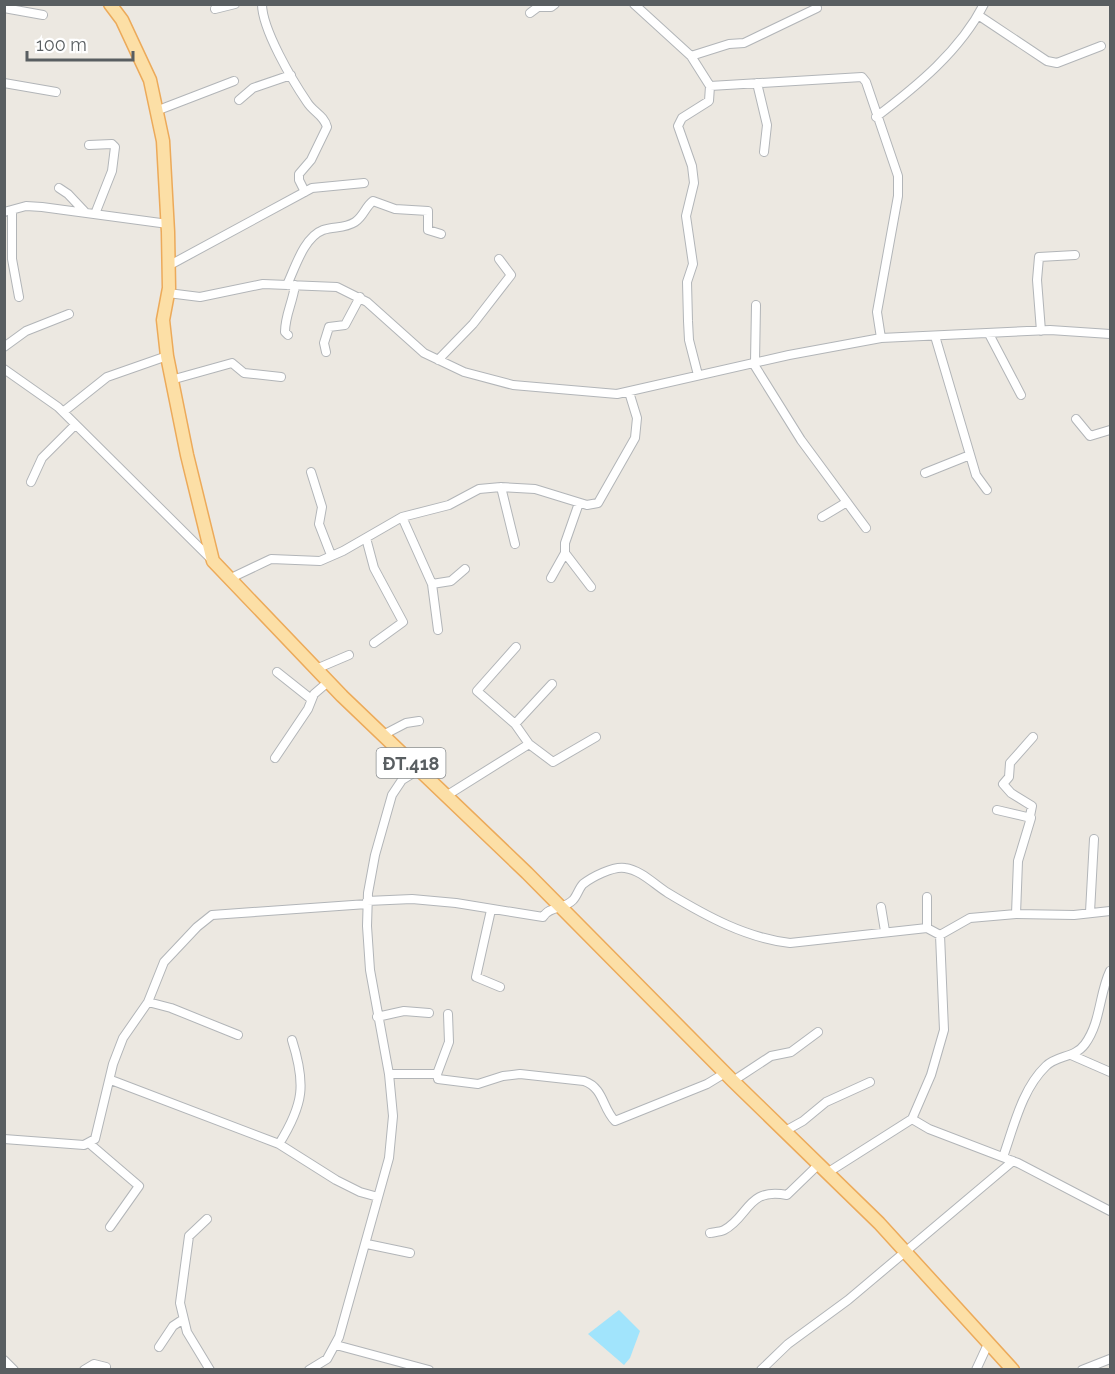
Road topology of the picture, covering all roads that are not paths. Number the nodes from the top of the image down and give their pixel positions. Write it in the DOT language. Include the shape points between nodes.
graph roads {
  1 [pos="110,4"];
  2 [pos="235,4"];
  3 [pos="262,4"];
  4 [pos="555,4"];
  5 [pos="634,4"];
  6 [pos="984,4"];
  7 [pos="4,8"];
  8 [pos="817,8"];
  9 [pos="215,9"];
  10 [pos="530,14"];
  11 [pos="43,15"];
  12 [pos="978,15"];
  13 [pos="1101,45"];
  14 [pos="691,56"];
  15 [pos="291,75"];
  16 [pos="234,81"];
  17 [pos="757,83"];
  18 [pos="4,84"];
  19 [pos="710,86"];
  20 [pos="56,92"];
  21 [pos="239,100"];
  22 [pos="156,111"];
  23 [pos="876,117"];
  24 [pos="89,146"];
  25 [pos="764,152"];
  26 [pos="364,183"];
  27 [pos="58,188"];
  28 [pos="305,192"];
  29 [pos="8,211"];
  30 [pos="85,212"];
  31 [pos="95,214"];
  32 [pos="168,224"];
  33 [pos="441,234"];
  34 [pos="1075,255"];
  35 [pos="499,259"];
  36 [pos="168,266"];
  37 [pos="291,285"];
  38 [pos="168,293"];
  39 [pos="19,297"];
  40 [pos="360,297"];
  41 [pos="756,304"];
  42 [pos="69,314"];
  43 [pos="1041,331"];
  44 [pos="288,334"];
  45 [pos="989,334"];
  46 [pos="1110,334"];
  47 [pos="935,336"];
  48 [pos="881,338"];
  49 [pos="4,347"];
  50 [pos="326,352"];
  51 [pos="167,356"];
  52 [pos="438,360"];
  53 [pos="754,363"];
  54 [pos="4,369"];
  55 [pos="698,375"];
  56 [pos="281,377"];
  57 [pos="171,380"];
  58 [pos="629,392"];
  59 [pos="1022,395"];
  60 [pos="63,412"];
  61 [pos="1076,419"];
  62 [pos="75,425"];
  63 [pos="1110,430"];
  64 [pos="970,456"];
  65 [pos="311,472"];
  66 [pos="925,473"];
  67 [pos="31,482"];
  68 [pos="501,487"];
  69 [pos="987,490"];
  70 [pos="848,502"];
  71 [pos="579,503"];
  72 [pos="402,517"];
  73 [pos="822,517"];
  74 [pos="866,528"];
  75 [pos="366,538"];
  76 [pos="515,544"];
  77 [pos="565,553"];
  78 [pos="331,555"];
  79 [pos="213,561"];
  80 [pos="465,569"];
  81 [pos="231,578"];
  82 [pos="551,578"];
  83 [pos="432,584"];
  84 [pos="591,587"];
  85 [pos="438,630"];
  86 [pos="374,643"];
  87 [pos="516,647"];
  88 [pos="349,655"];
  89 [pos="316,669"];
  90 [pos="277,672"];
  91 [pos="328,682"];
  92 [pos="552,684"];
  93 [pos="311,699"];
  94 [pos="419,720"];
  95 [pos="515,724"];
  96 [pos="383,735"];
  97 [pos="1033,737"];
  98 [pos="596,738"];
  99 [pos="529,744"];
  100 [pos="275,758"];
  101 [pos="418,770"];
  102 [pos="446,796"];
  103 [pos="997,810"];
  104 [pos="1030,816"];
  105 [pos="1094,839"];
  106 [pos="927,897"];
  107 [pos="367,902"];
  108 [pos="881,907"];
  109 [pos="562,908"];
  110 [pos="491,910"];
  111 [pos="1110,911"];
  112 [pos="1090,912"];
  113 [pos="1016,914"];
  114 [pos="927,928"];
  115 [pos="885,931"];
  116 [pos="940,935"];
  117 [pos="1110,971"];
  118 [pos="500,987"];
  119 [pos="148,1002"];
  120 [pos="429,1013"];
  121 [pos="448,1014"];
  122 [pos="377,1017"];
  123 [pos="818,1032"];
  124 [pos="238,1035"];
  125 [pos="292,1040"];
  126 [pos="1071,1055"];
  127 [pos="1110,1072"];
  128 [pos="389,1074"];
  129 [pos="437,1074"];
  130 [pos="729,1077"];
  131 [pos="111,1080"];
  132 [pos="870,1082"];
  133 [pos="912,1119"];
  134 [pos="785,1131"];
  135 [pos="4,1139"];
  136 [pos="90,1144"];
  137 [pos="279,1144"];
  138 [pos="1003,1157"];
  139 [pos="1013,1161"];
  140 [pos="823,1169"];
  141 [pos="378,1197"];
  142 [pos="1110,1211"];
  143 [pos="207,1219"];
  144 [pos="110,1227"];
  145 [pos="710,1233"];
  146 [pos="367,1244"];
  147 [pos="905,1252"];
  148 [pos="410,1253"];
  149 [pos="182,1320"];
  150 [pos="988,1344"];
  151 [pos="336,1345"];
  152 [pos="159,1347"];
  153 [pos="1110,1359"];
  154 [pos="4,1360"];
  155 [pos="106,1367"];
  156 [pos="14,1370"];
  157 [pos="84,1370"];
  158 [pos="210,1370"];
  159 [pos="309,1370"];
  160 [pos="429,1370"];
  161 [pos="761,1370"];
  162 [pos="976,1370"];
  163 [pos="1013,1370"];
  164 [pos="1082,1370"];
  1 -- 22 [label="main road" via="122,20 150,80"];
  2 -- 9 [label="street"];
  3 -- 15 [label="street" via="266,27"];
  4 -- 10 [label="street" via="538,7"];
  5 -- 14 [label="street"];
  6 -- 12 [label="street"];
  7 -- 11 [label="street"];
  8 -- 14 [label="street" via="744,43"];
  12 -- 13 [label="street" via="1047,61 1057,63"];
  12 -- 23 [label="street" via="915,88"];
  14 -- 19 [label="street"];
  15 -- 21 [label="street" via="253,88"];
  15 -- 28 [label="street" via="327,127 299,174"];
  16 -- 22 [label="street"];
  17 -- 19 [label="street"];
  17 -- 23 [label="street" via="862,77"];
  17 -- 25 [label="street" via="767,125"];
  18 -- 20 [label="street"];
  19 -- 55 [label="street" via="709,101 682,118 678,126 693,166 694,183 686,216 693,264 687,290 689,340"];
  22 -- 32 [label="main road" via="163,141"];
  23 -- 48 [label="street" via="898,176 898,196 877,312"];
  24 -- 31 [label="street" via="116,147 112,171"];
  26 -- 28 [label="street" via="321,186"];
  27 -- 30 [label="street"];
  28 -- 36 [label="street"];
  29 -- 30 [label="street" via="34,206"];
  29 -- 39 [label="street"];
  30 -- 31 [label="street"];
  31 -- 32 [label="street"];
  32 -- 36 [label="main road"];
  33 -- 37 [label="street" via="428,230 428,212 395,209 373,201 353,223 314,234"];
  34 -- 43 [label="street" via="1039,257"];
  35 -- 52 [label="street" via="512,275"];
  36 -- 38 [label="main road"];
  37 -- 38 [label="street" via="252,285 200,297"];
  37 -- 40 [label="street" via="337,287"];
  37 -- 44 [label="street" via="294,298 285,322"];
  38 -- 51 [label="main road" via="163,320"];
  40 -- 50 [label="street" via="345,325 329,327 324,343"];
  40 -- 52 [label="street" via="413,345"];
  41 -- 53 [label="street"];
  42 -- 49 [label="street" via="26,331"];
  43 -- 45 [label="street"];
  43 -- 46 [label="street"];
  45 -- 47 [label="street"];
  45 -- 59 [label="street"];
  47 -- 48 [label="street"];
  47 -- 64 [label="street"];
  48 -- 53 [label="street"];
  51 -- 57 [label="main road"];
  51 -- 60 [label="street" via="107,377"];
  52 -- 58 [label="street" via="493,382 582,392"];
  53 -- 55 [label="street"];
  53 -- 70 [label="street" via="801,440"];
  54 -- 60 [label="street"];
  55 -- 58 [label="street"];
  56 -- 57 [label="street" via="244,373 232,363"];
  57 -- 79 [label="main road"];
  58 -- 71 [label="street" via="637,427 632,444 598,503"];
  60 -- 62 [label="street"];
  61 -- 63 [label="street" via="1090,436"];
  62 -- 67 [label="street" via="42,458"];
  62 -- 79 [label="street"];
  64 -- 66 [label="street"];
  64 -- 69 [label="street" via="976,475"];
  65 -- 78 [label="street" via="322,507 319,524"];
  68 -- 71 [label="street" via="541,490"];
  68 -- 72 [label="street" via="479,489 448,505"];
  68 -- 76 [label="street"];
  70 -- 73 [label="street"];
  70 -- 74 [label="street"];
  71 -- 77 [label="street"];
  72 -- 75 [label="street"];
  72 -- 83 [label="street"];
  75 -- 78 [label="street"];
  75 -- 86 [label="street" via="374,568 403,622"];
  77 -- 82 [label="street"];
  77 -- 84 [label="street"];
  78 -- 81 [label="street" via="315,562 266,560"];
  79 -- 81 [label="main road, ĐT.418"];
  80 -- 83 [label="street" via="451,581"];
  81 -- 89 [label="main road, ĐT.418"];
  83 -- 85 [label="street"];
  87 -- 95 [label="street" via="477,691"];
  88 -- 89 [label="street"];
  89 -- 91 [label="main road, ĐT.418"];
  90 -- 93 [label="street"];
  91 -- 93 [label="street"];
  91 -- 96 [label="main road, ĐT.418"];
  92 -- 95 [label="street"];
  93 -- 100 [label="street"];
  94 -- 96 [label="street"];
  95 -- 99 [label="street"];
  96 -- 101 [label="main road, ĐT.418"];
  97 -- 104 [label="street" via="1010,763 1009,777 1003,784 1032,806"];
  98 -- 99 [label="street" via="553,762"];
  99 -- 102 [label="street"];
  101 -- 102 [label="main road, ĐT.418"];
  101 -- 107 [label="street" via="402,780 389,803"];
  102 -- 109 [label="main road, ĐT.418"];
  103 -- 104 [label="street"];
  104 -- 113 [label="street" via="1018,861"];
  105 -- 112 [label="street"];
  106 -- 114 [label="street"];
  107 -- 110 [label="street" via="412,899"];
  107 -- 119 [label="street" via="212,915 164,962"];
  107 -- 122 [label="street" via="368,955"];
  108 -- 115 [label="street"];
  109 -- 110 [label="street" via="552,909 543,917"];
  109 -- 115 [label="street" via="573,901 583,884 613,868 625,868 720,922 769,940 790,943"];
  109 -- 130 [label="main road, ĐT.418"];
  110 -- 118 [label="street" via="476,977"];
  111 -- 112 [label="street"];
  112 -- 113 [label="street"];
  113 -- 116 [label="street" via="970,918"];
  114 -- 115 [label="street"];
  114 -- 116 [label="street"];
  116 -- 133 [label="street" via="944,1030"];
  117 -- 126 [label="street" via="1096,1026 1085,1044"];
  119 -- 124 [label="street"];
  119 -- 131 [label="street" via="123,1038"];
  120 -- 122 [label="street" via="404,1011"];
  121 -- 129 [label="street" via="449,1042"];
  122 -- 128 [label="street"];
  123 -- 130 [label="street" via="791,1052 771,1056"];
  125 -- 137 [label="street" via="300,1065 302,1093"];
  126 -- 127 [label="street"];
  126 -- 138 [label="street" via="1047,1064 1034,1080"];
  128 -- 129 [label="street"];
  128 -- 141 [label="street" via="393,1116 389,1158"];
  129 -- 130 [label="street" via="438,1079 478,1084 520,1074 584,1081 599,1091 615,1121"];
  130 -- 134 [label="main road, ĐT.418"];
  131 -- 136 [label="street" via="99,1127"];
  131 -- 137 [label="street"];
  132 -- 134 [label="street" via="826,1102"];
  133 -- 138 [label="street"];
  133 -- 140 [label="street"];
  134 -- 140 [label="main road, ĐT.418"];
  135 -- 136 [label="street"];
  136 -- 144 [label="street" via="139,1186"];
  137 -- 141 [label="street" via="336,1180"];
  138 -- 139 [label="street"];
  139 -- 142 [label="street"];
  139 -- 147 [label="street"];
  140 -- 145 [label="street" via="787,1195 771,1193 759,1198 725,1230"];
  140 -- 147 [label="main road, ĐT.418"];
  141 -- 146 [label="street"];
  143 -- 149 [label="street" via="189,1236 180,1303"];
  146 -- 148 [label="street"];
  146 -- 151 [label="street"];
  147 -- 150 [label="main road, ĐT.418"];
  147 -- 161 [label="street"];
  149 -- 152 [label="street"];
  149 -- 158 [label="street"];
  150 -- 162 [label="street"];
  150 -- 163 [label="main road, ĐT.418"];
  151 -- 159 [label="street" via="327,1359"];
  151 -- 160 [label="street"];
  153 -- 164 [label="street"];
  154 -- 156 [label="street"];
  155 -- 157 [label="street" via="94,1364"];
}
